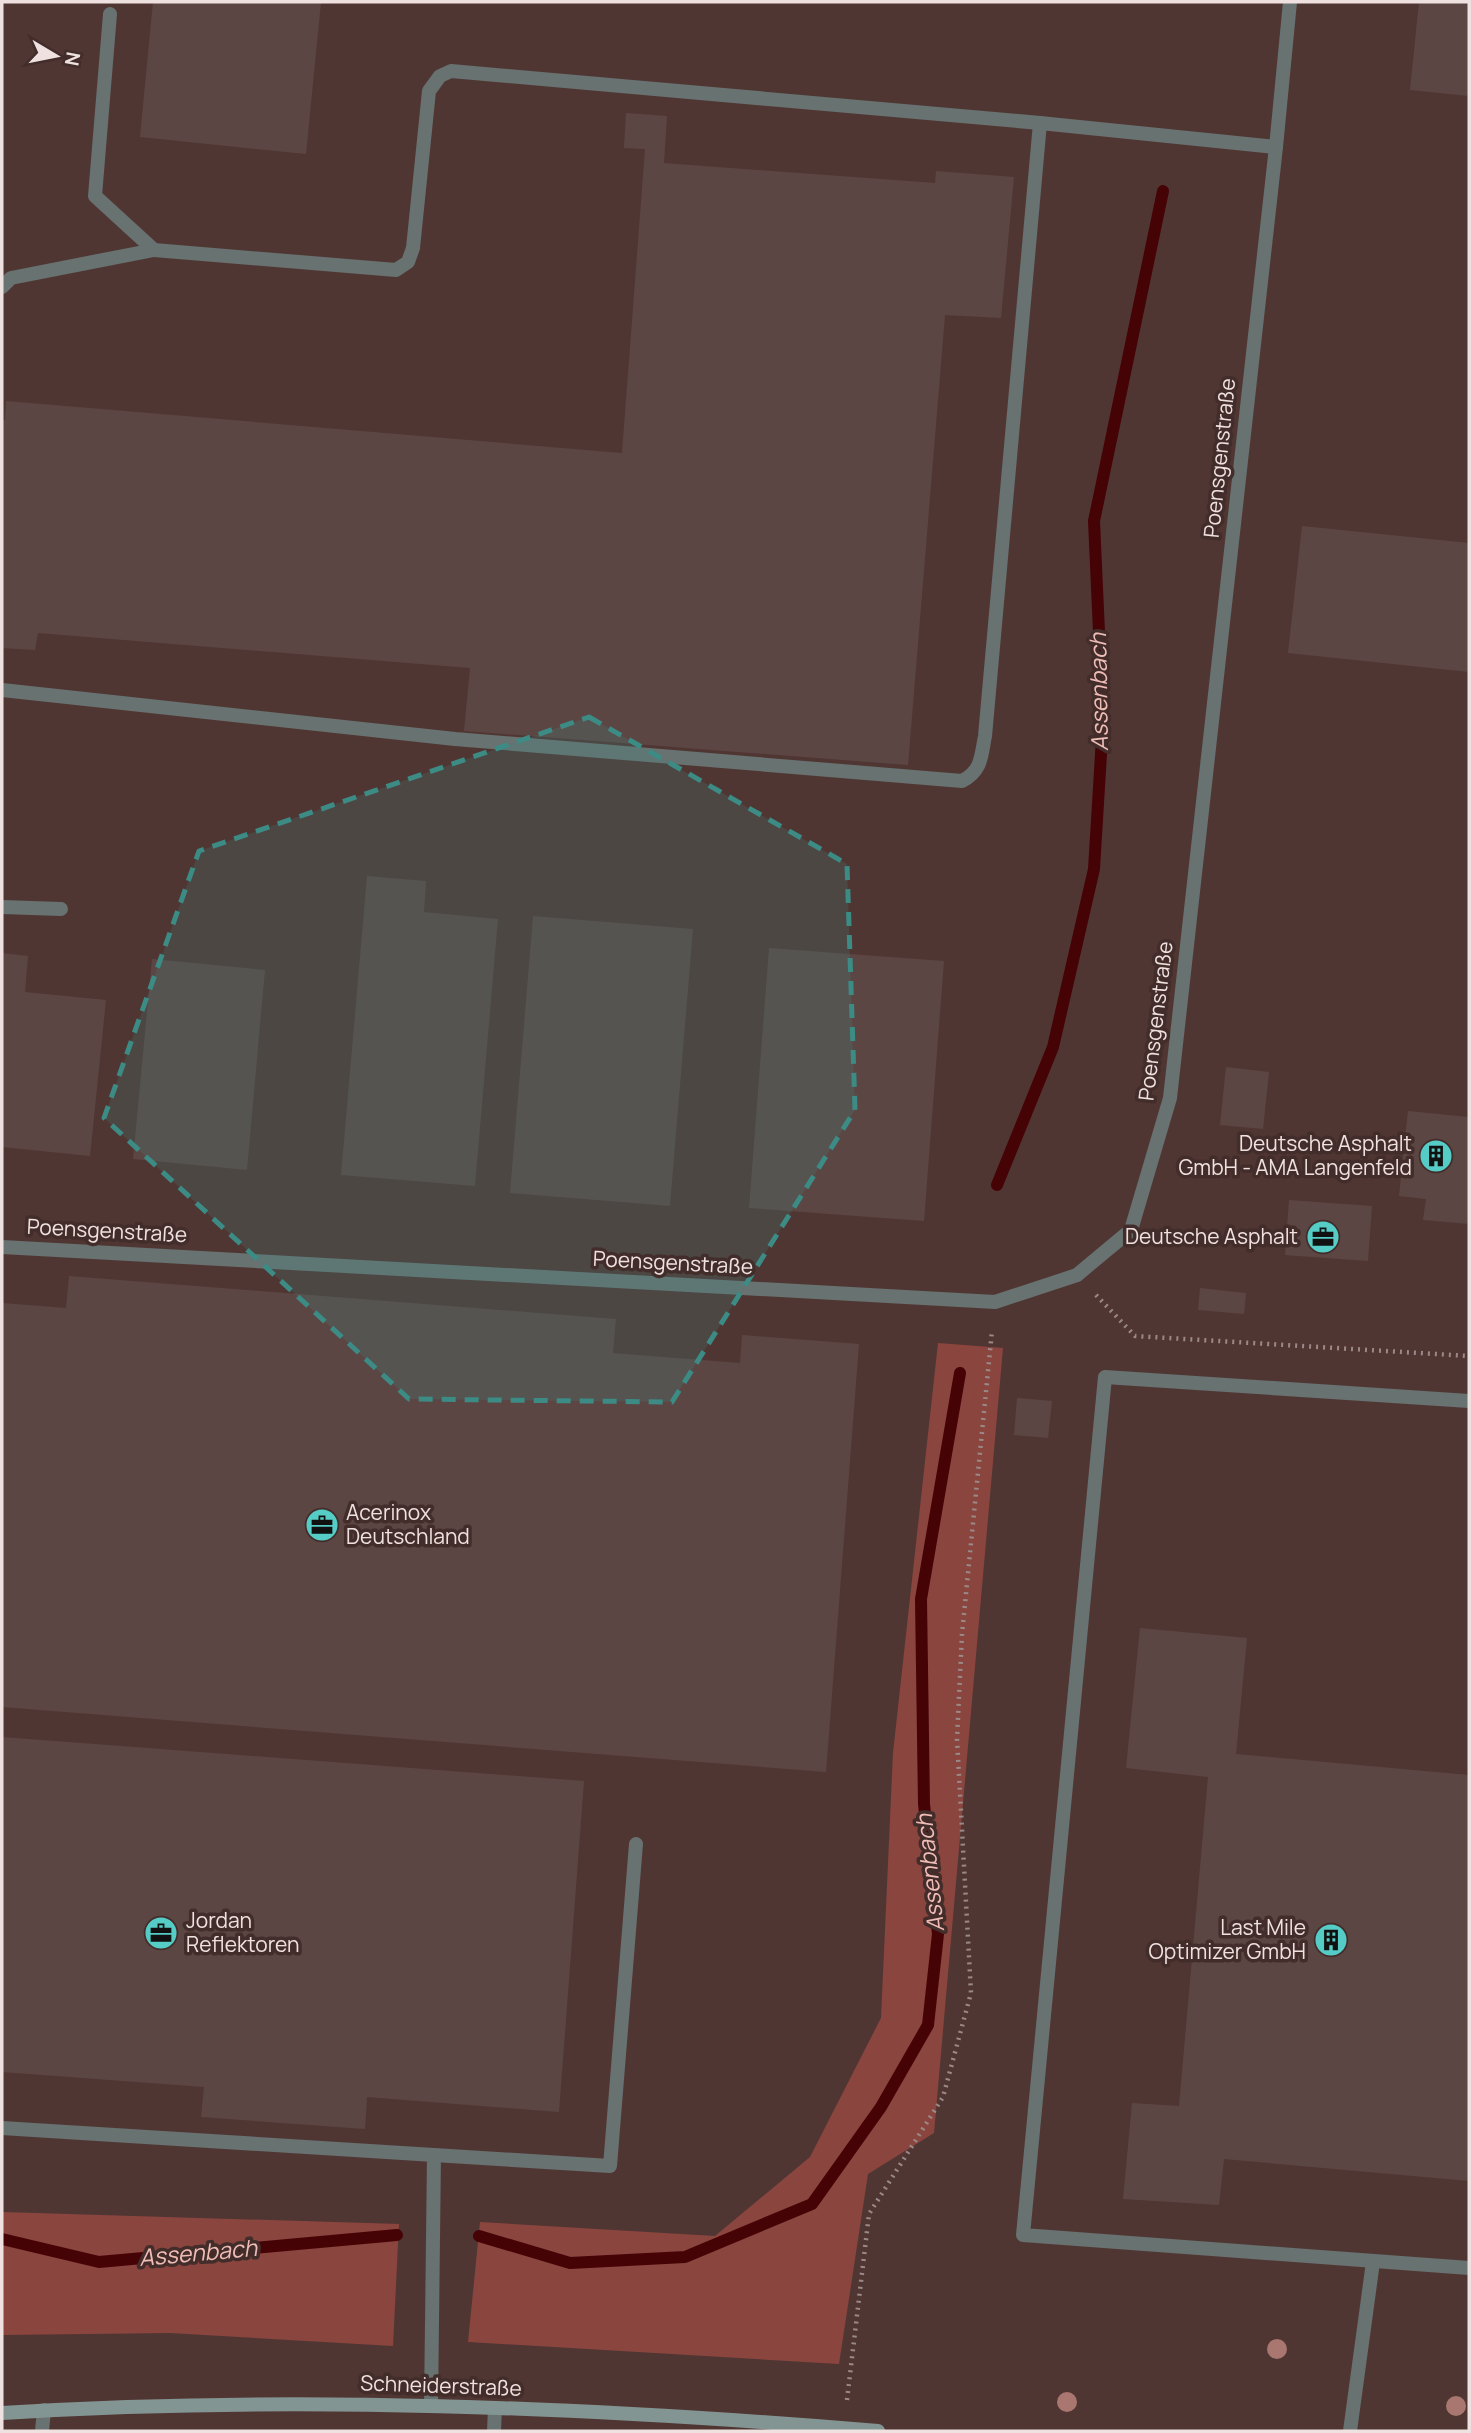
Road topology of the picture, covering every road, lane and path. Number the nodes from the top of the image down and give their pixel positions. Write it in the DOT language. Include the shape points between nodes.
graph roads {
  1 [pos="1290,2"];
  2 [pos="110,14"];
  3 [pos="1040,123"];
  4 [pos="1276,146"];
  5 [pos="154,250"];
  6 [pos="2,287"];
  7 [pos="2,690"];
  8 [pos="2,907"];
  9 [pos="61,909"];
  10 [pos="2,1247"];
  11 [pos="1077,1275"];
  12 [pos="995,1303"];
  13 [pos="1469,1356"];
  14 [pos="1469,1401"];
  15 [pos="636,1844"];
  16 [pos="2,2128"];
  17 [pos="435,2155"];
  18 [pos="1373,2262"];
  19 [pos="1469,2268"];
  20 [pos="431,2406"];
  21 [pos="495,2408"];
  22 [pos="44,2410"];
  23 [pos="2,2413"];
  24 [pos="767,2427"];
  25 [pos="845,2428"];
  26 [pos="41,2431"];
  27 [pos="494,2431"];
  28 [pos="878,2431"];
  29 [pos="1350,2431"];
  1 -- 4 [label="street, Poensgenstraße"];
  2 -- 5 [label="street" via="95,196"];
  3 -- 4 [label="street"];
  3 -- 5 [label="street" via="451,71 440,76 429,91 413,248 408,262 396,270"];
  3 -- 7 [label="street" via="985,736 973,775 962,781 469,740"];
  4 -- 11 [label="street, Poensgenstraße" via="1170,1098 1131,1230"];
  5 -- 6 [label="street" via="11,278"];
  8 -- 9 [label="street"];
  10 -- 12 [label="street, Poensgenstraße"];
  11 -- 12 [label="street, Poensgenstraße"];
  11 -- 13 [label="path" via="1136,1336"];
  12 -- 25 [label="path" via="962,1633 957,1739 971,1993 943,2097 869,2214"];
  14 -- 18 [label="street" via="1105,1377 1023,2235"];
  15 -- 17 [label="street" via="610,2166"];
  16 -- 17 [label="street"];
  17 -- 20 [label="street"];
  18 -- 19 [label="street"];
  18 -- 29 [label="street"];
  20 -- 21 [label="main road, Schneiderstraße"];
  20 -- 22 [label="main road, Schneiderstraße" via="157,2404"];
  21 -- 24 [label="main road, Schneiderstraße"];
  21 -- 27 [label="street"];
  22 -- 23 [label="main road, Schneiderstraße"];
  22 -- 26 [label="street"];
  24 -- 25 [label="main road, Schneiderstraße"];
  25 -- 28 [label="main road, Schneiderstraße"];
}
